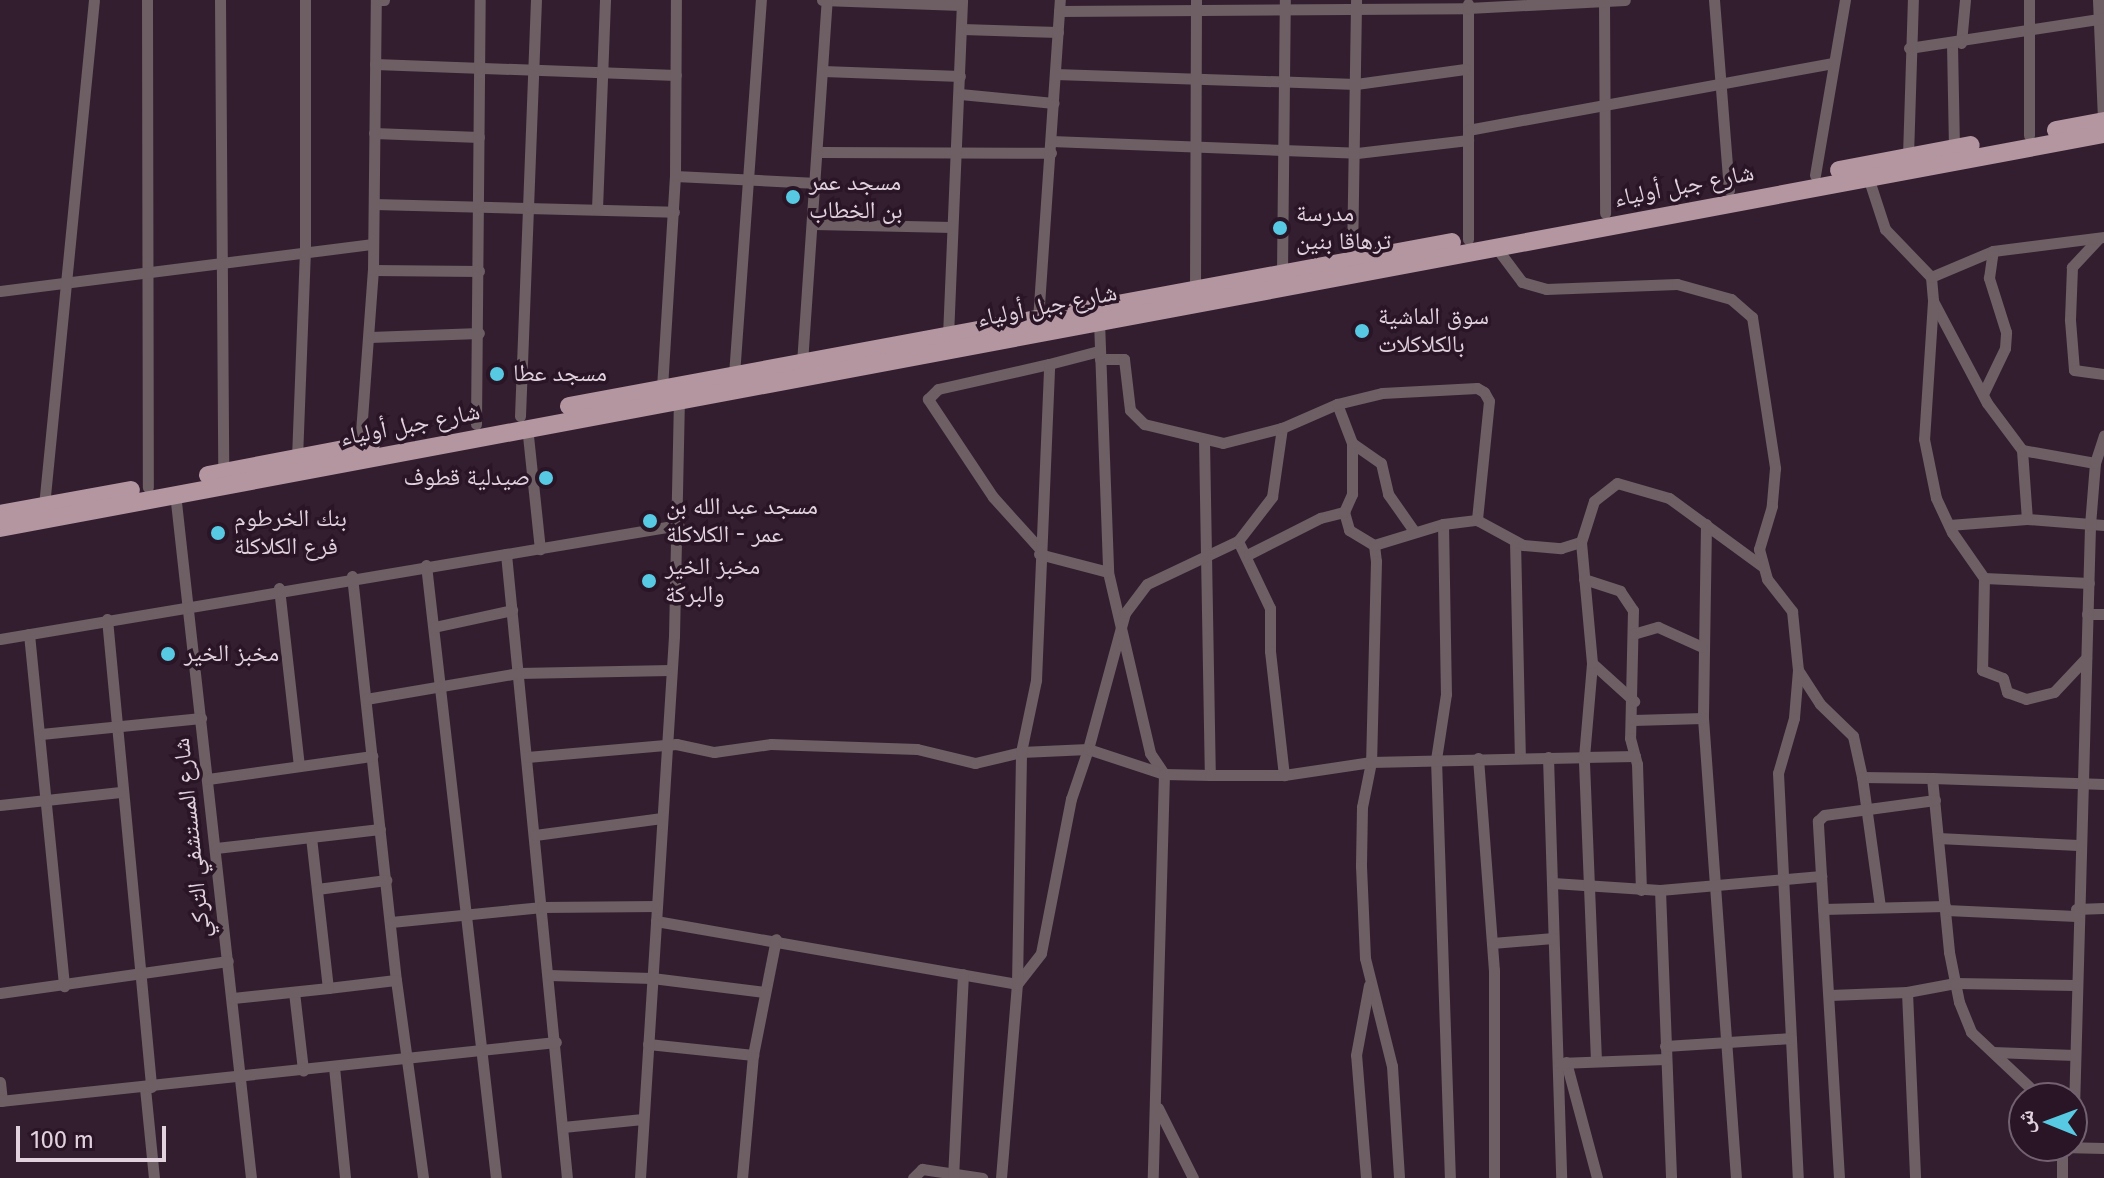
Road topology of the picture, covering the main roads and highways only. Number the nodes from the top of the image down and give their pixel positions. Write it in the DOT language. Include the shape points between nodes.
graph roads {
  1 [pos="2104,125"];
  2 [pos="673,391"];
  3 [pos="523,421"];
  4 [pos="0,514"];
  5 [pos="0,528"];
  1 -- 2 [label="main road, شارع جبل أولياء" via="1868,177 1099,321"];
  1 -- 2 [label="main road, شارع جبل أولياء" via="1282,272 734,375"];
  2 -- 3 [label="main road, شارع جبل أولياء"];
  3 -- 4 [label="main road, شارع جبل أولياء" via="476,424"];
  3 -- 5 [label="main road, شارع جبل أولياء"];
}
